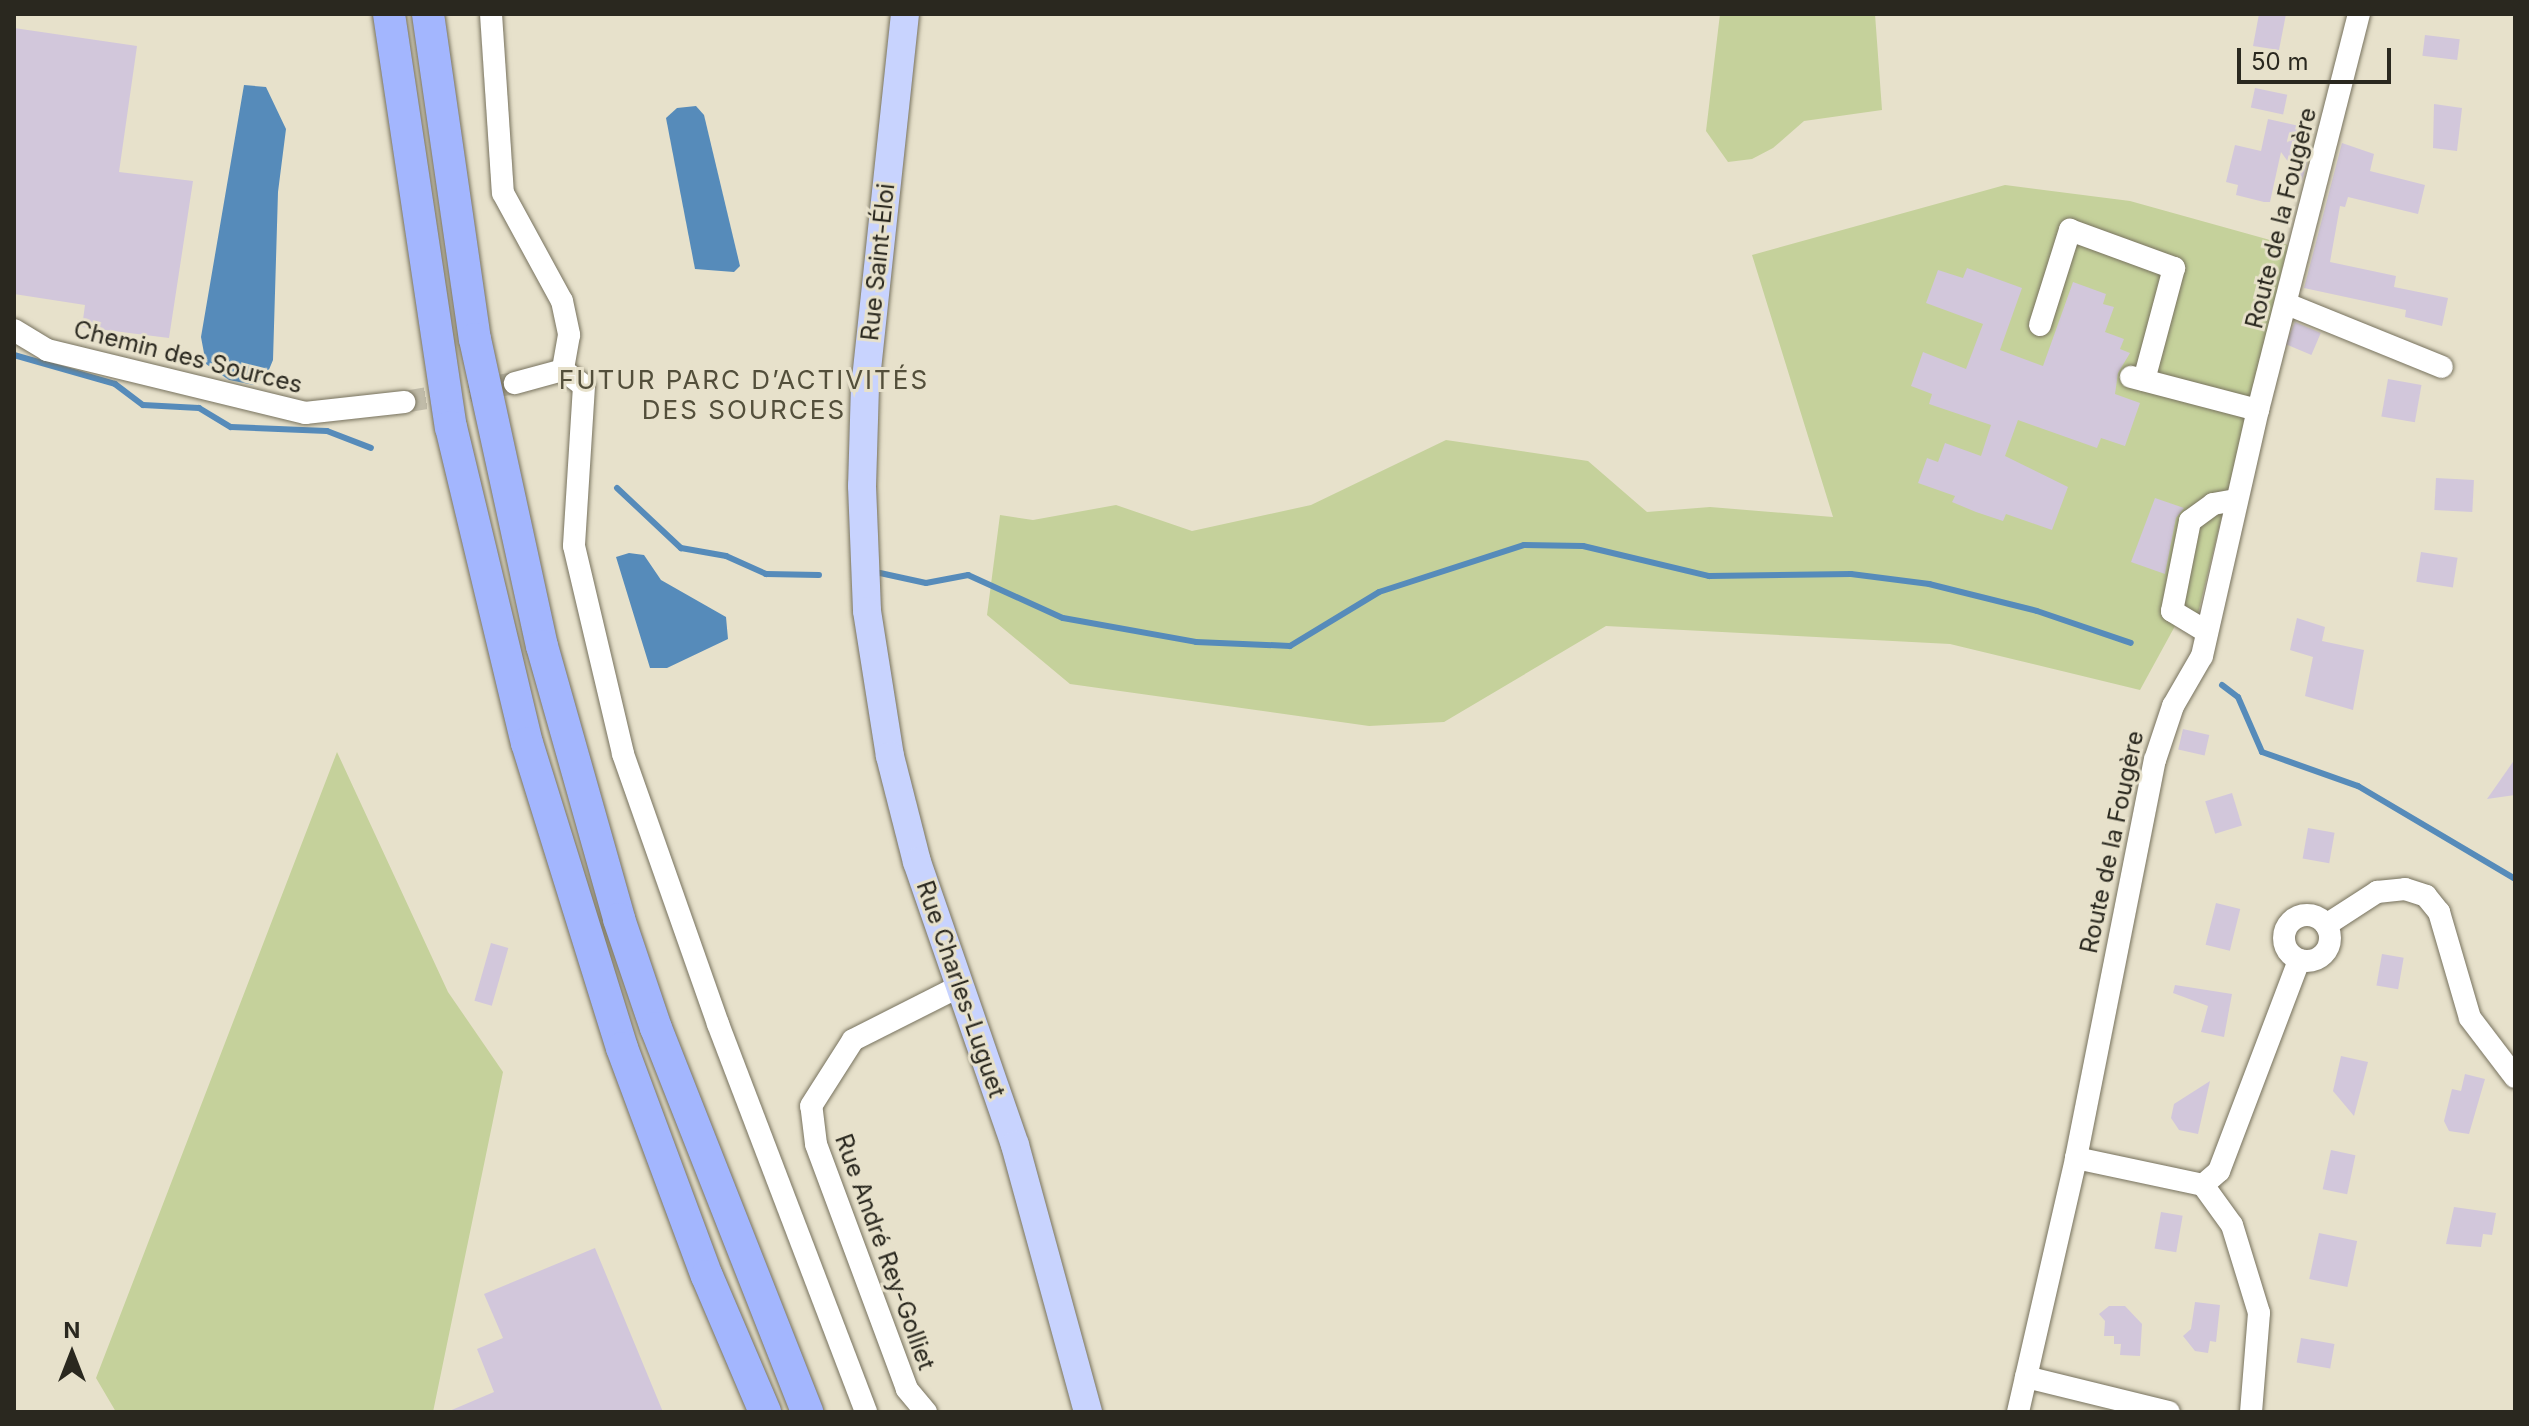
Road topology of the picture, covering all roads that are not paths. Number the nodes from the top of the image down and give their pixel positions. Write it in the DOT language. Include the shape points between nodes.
graph roads {
  1 [pos="377,14"];
  2 [pos="389,14"];
  3 [pos="428,14"];
  4 [pos="491,14"];
  5 [pos="905,14"];
  6 [pos="2359,14"];
  7 [pos="405,141"];
  8 [pos="2287,304"];
  9 [pos="2040,325"];
  10 [pos="14,330"];
  11 [pos="2442,367"];
  12 [pos="563,370"];
  13 [pos="515,383"];
  14 [pos="404,402"];
  15 [pos="2258,410"];
  16 [pos="2236,500"];
  17 [pos="863,560"];
  18 [pos="2207,632"];
  19 [pos="2326,925"];
  20 [pos="2299,960"];
  21 [pos="958,987"];
  22 [pos="2515,1077"];
  23 [pos="2076,1158"];
  24 [pos="2203,1185"];
  25 [pos="2026,1377"];
  26 [pos="765,1412"];
  27 [pos="807,1412"];
  28 [pos="866,1412"];
  29 [pos="926,1412"];
  30 [pos="1088,1412"];
  31 [pos="2018,1412"];
  32 [pos="2169,1412"];
  33 [pos="2251,1412"];
  1 -- 7 [label="highway"];
  2 -- 7 [label="highway"];
  3 -- 27 [label="highway" via="451,196 485,394 550,676 652,1015"];
  4 -- 12 [label="street" via="503,193 562,301 569,335"];
  5 -- 17 [label="main road, Rue Saint-Éloi" via="865,386"];
  6 -- 8 [label="street, Route de la Fougère"];
  7 -- 26 [label="highway" via="451,427 527,743 622,1048 707,1276"];
  8 -- 11 [label="street"];
  8 -- 15 [label="street, Route de la Fougère"];
  9 -- 15 [label="street" via="2070,230 2174,268 2136,378"];
  10 -- 14 [label="street, Chemin des Sources" via="47,350 305,413"];
  12 -- 13 [label="street"];
  12 -- 28 [label="street" via="584,386 574,546 623,754 718,1024"];
  15 -- 16 [label="street, Route de la Fougère"];
  16 -- 18 [label="street, Route de la Fougère"];
  16 -- 18 [label="street" via="2213,504 2190,521 2172,611"];
  17 -- 21 [label="main road, Rue Charles-Luguet" via="890,756"];
  18 -- 23 [label="street, Route de la Fougère" via="2202,656 2160,739"];
  19 -- 20 [label="street" via="2326,952 2314,961"];
  19 -- 20 [label="street" via="2313,916 2291,921 2284,943"];
  19 -- 22 [label="street" via="2377,892 2405,889 2426,896 2439,912 2470,1018"];
  20 -- 24 [label="street" via="2219,1171"];
  21 -- 29 [label="street, Rue André Rey-Golliet" via="853,1040 811,1106 816,1144 907,1389"];
  21 -- 30 [label="main road, Rue Charles-Luguet" via="1015,1145"];
  23 -- 24 [label="street"];
  23 -- 25 [label="street, Route de la Fougère"];
  24 -- 33 [label="street" via="2232,1225 2259,1313"];
  25 -- 31 [label="street, Route de la Fougère"];
  25 -- 32 [label="street"];
}
